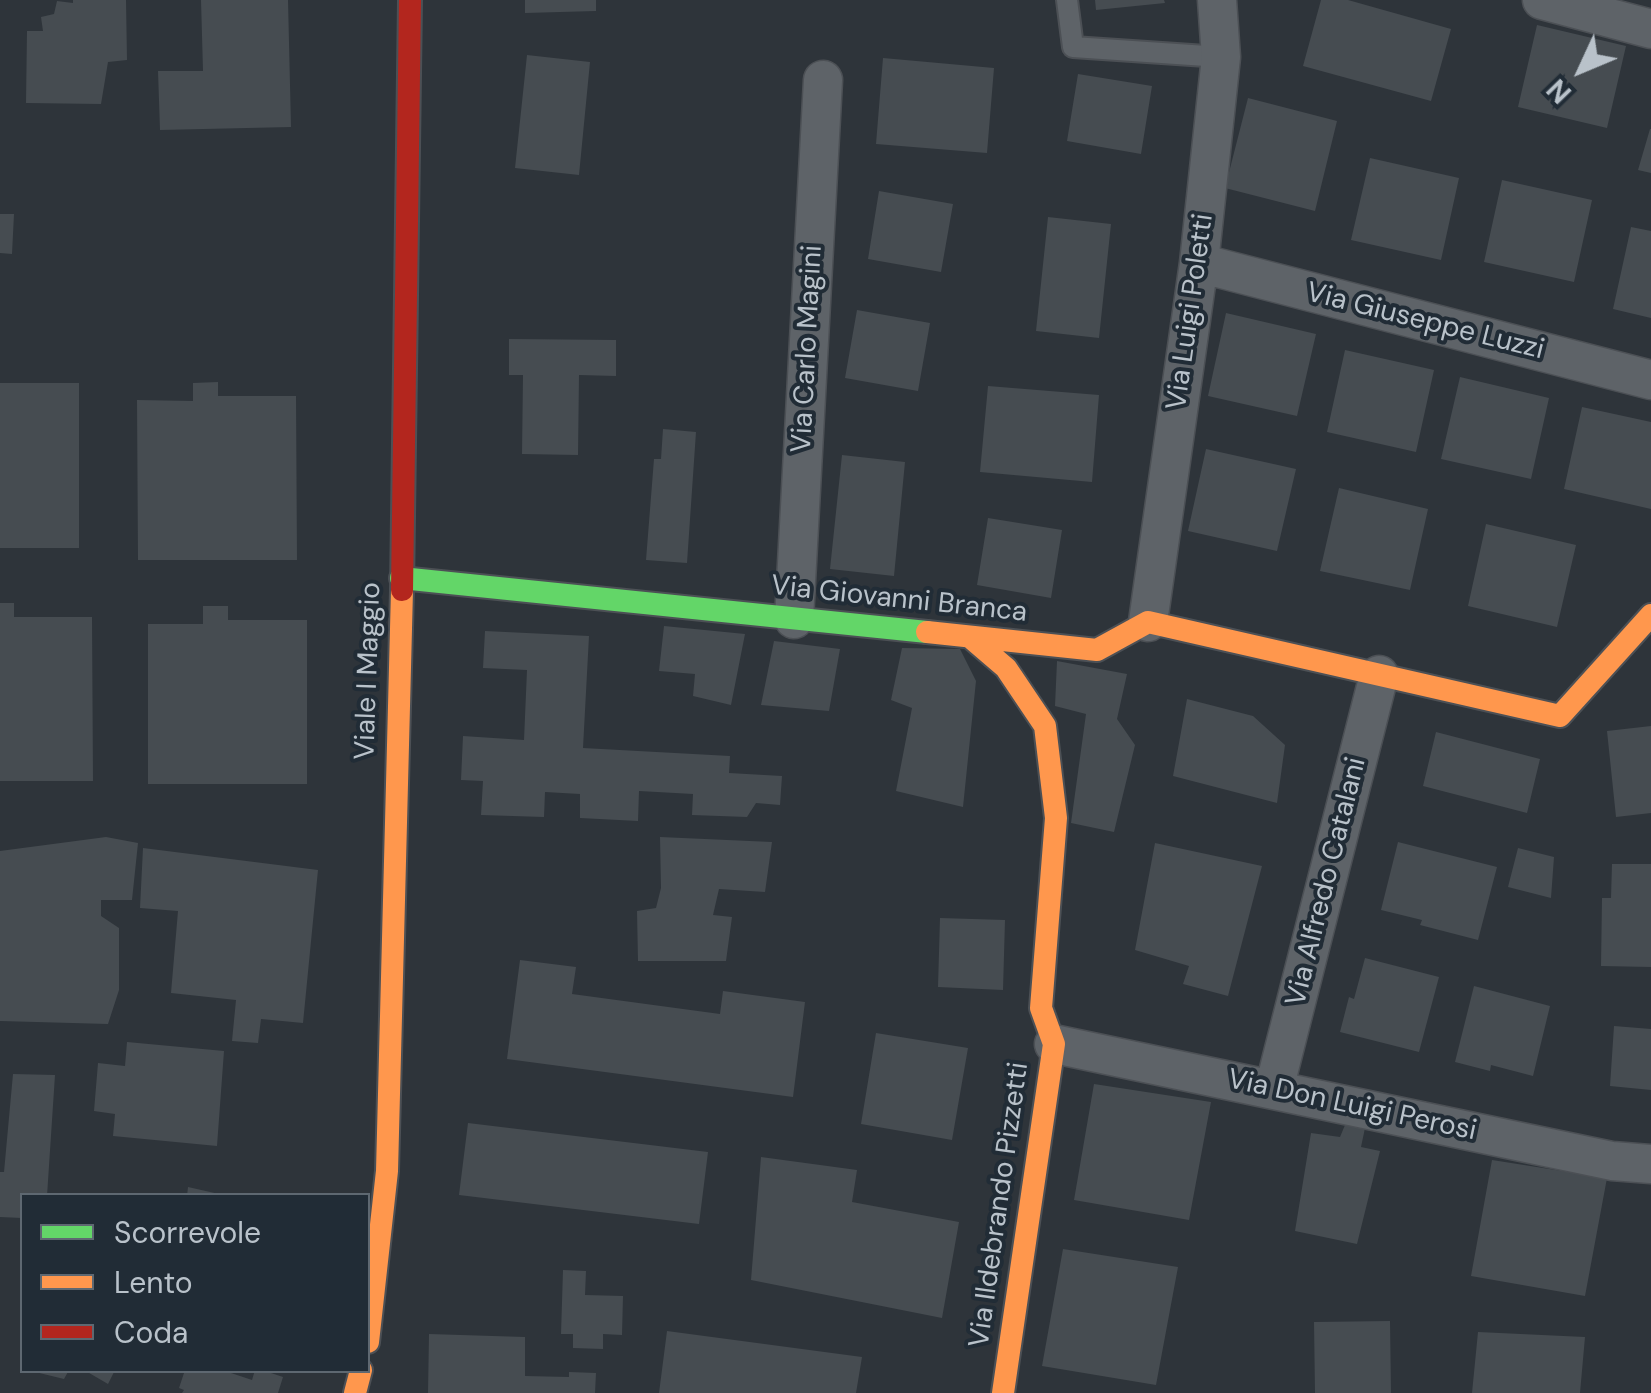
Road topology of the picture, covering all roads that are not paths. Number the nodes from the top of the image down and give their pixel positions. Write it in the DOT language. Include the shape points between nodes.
graph roads {
  1 [pos="410,0"];
  2 [pos="1067,0"];
  3 [pos="1217,0"];
  4 [pos="1542,0"];
  5 [pos="1651,28"];
  6 [pos="1221,57"];
  7 [pos="822,80"];
  8 [pos="1199,264"];
  9 [pos="1651,380"];
  10 [pos="402,578"];
  11 [pos="1651,615"];
  12 [pos="794,619"];
  13 [pos="1148,622"];
  14 [pos="970,638"];
  15 [pos="1379,675"];
  16 [pos="1054,1044"];
  17 [pos="1274,1089"];
  18 [pos="1651,1164"];
  19 [pos="370,1321"];
  20 [pos="370,1346"];
  21 [pos="384,1393"];
  22 [pos="1003,1393"];
  1 -- 10 [label="street, Viale I Maggio"];
  2 -- 6 [label="lane" via="1073,47"];
  3 -- 6 [label="street, Via Luigi Poletti"];
  4 -- 5 [label="street"];
  6 -- 8 [label="street, Via Luigi Poletti"];
  7 -- 12 [label="street, Via Carlo Magini"];
  8 -- 9 [label="street, Via Giuseppe Luzzi"];
  8 -- 13 [label="street, Via Luigi Poletti"];
  10 -- 12 [label="street, Via Giovanni Branca"];
  10 -- 19 [label="street, Viale I Maggio" via="387,1171"];
  11 -- 15 [label="street" via="1560,716"];
  12 -- 14 [label="street, Via Giovanni Branca"];
  13 -- 14 [label="street, Via Giovanni Branca" via="1097,650"];
  13 -- 15 [label="street"];
  14 -- 16 [label="street, Via Ildebrando Pizzetti" via="1006,668 1045,726 1056,818 1041,1008"];
  15 -- 17 [label="street, Via Alfredo Catalani"];
  16 -- 17 [label="street, Via Don Luigi Perosi"];
  16 -- 22 [label="street, Via Ildebrando Pizzetti"];
  17 -- 18 [label="street, Via Don Luigi Perosi"];
  20 -- 21 [label="street"];
}
